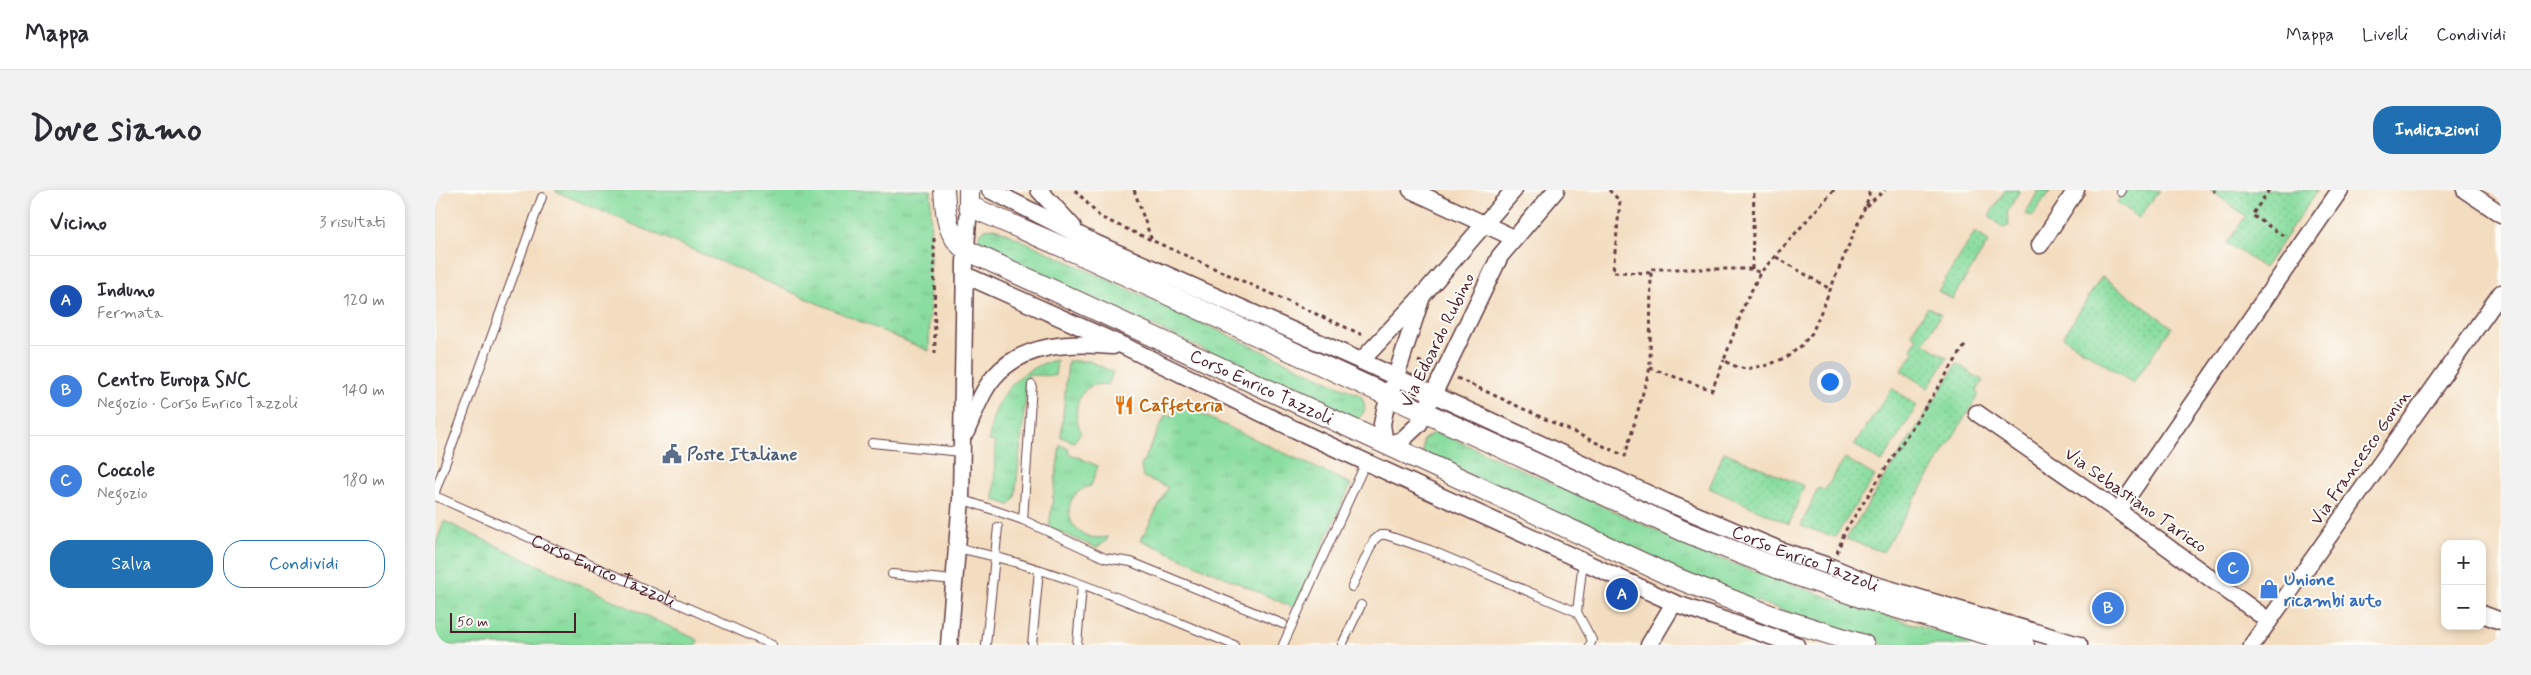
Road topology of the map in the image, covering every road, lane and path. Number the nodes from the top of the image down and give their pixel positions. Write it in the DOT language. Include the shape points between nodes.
graph roads {
  1 [pos="944,190"];
  2 [pos="990,190"];
  3 [pos="1039,190"];
  4 [pos="1134,190"];
  5 [pos="1411,190"];
  6 [pos="1514,190"];
  7 [pos="1556,190"];
  8 [pos="1609,190"];
  9 [pos="1754,190"];
  10 [pos="1833,190"];
  11 [pos="1869,190"];
  12 [pos="1885,190"];
  13 [pos="2076,190"];
  14 [pos="2269,190"];
  15 [pos="2340,190"];
  16 [pos="2465,190"];
  17 [pos="542,197"];
  18 [pos="969,198"];
  19 [pos="1865,207"];
  20 [pos="2501,214"];
  21 [pos="1484,224"];
  22 [pos="934,229"];
  23 [pos="1081,236"];
  24 [pos="1514,238"];
  25 [pos="1152,241"];
  26 [pos="2040,245"];
  27 [pos="2300,247"];
  28 [pos="966,250"];
  29 [pos="1776,257"];
  30 [pos="1753,269"];
  31 [pos="1651,274"];
  32 [pos="965,275"];
  33 [pos="1830,289"];
  34 [pos="2501,293"];
  35 [pos="1422,296"];
  36 [pos="1966,344"];
  37 [pos="1127,347"];
  38 [pos="935,355"];
  39 [pos="1724,360"];
  40 [pos="1361,361"];
  41 [pos="1651,368"];
  42 [pos="1032,385"];
  43 [pos="1391,387"];
  44 [pos="1429,404"];
  45 [pos="1977,414"];
  46 [pos="872,443"];
  47 [pos="1385,445"];
  48 [pos="1541,445"];
  49 [pos="961,446"];
  50 [pos="1366,462"];
  51 [pos="1563,477"];
  52 [pos="435,492"];
  53 [pos="435,496"];
  54 [pos="961,499"];
  55 [pos="2118,510"];
  56 [pos="1023,520"];
  57 [pos="1559,524"];
  58 [pos="997,527"];
  59 [pos="1839,546"];
  60 [pos="957,548"];
  61 [pos="994,556"];
  62 [pos="1583,561"];
  63 [pos="1039,570"];
  64 [pos="891,574"];
  65 [pos="955,580"];
  66 [pos="1082,586"];
  67 [pos="1352,587"];
  68 [pos="1674,603"];
  69 [pos="1361,605"];
  70 [pos="1577,612"];
  71 [pos="2486,615"];
  72 [pos="2269,621"];
  73 [pos="2501,621"];
  74 [pos="1283,624"];
  75 [pos="1811,629"];
  76 [pos="1753,630"];
  77 [pos="772,645"];
  78 [pos="949,645"];
  79 [pos="986,645"];
  80 [pos="1032,645"];
  81 [pos="1077,645"];
  82 [pos="1233,645"];
  83 [pos="1283,645"];
  84 [pos="1342,645"];
  85 [pos="1590,645"];
  86 [pos="1649,645"];
  87 [pos="1796,645"];
  88 [pos="1864,645"];
  89 [pos="2024,645"];
  90 [pos="2079,645"];
  91 [pos="2252,645"];
  1 -- 28 [label="street, Corso Enrico Tazzoli" via="946,215 954,241"];
  2 -- 23 [label="street, Corso Enrico Tazzoli"];
  3 -- 23 [label="street, Corso Enrico Tazzoli"];
  4 -- 25 [label="path"];
  5 -- 21 [label="street"];
  6 -- 21 [label="street, Via Edoardo Rubino"];
  7 -- 24 [label="street, Via Edoardo Rubino"];
  8 -- 31 [label="path" via="1620,201 1613,272"];
  9 -- 30 [label="path"];
  10 -- 29 [label="path"];
  11 -- 19 [label="path"];
  12 -- 19 [label="path"];
  13 -- 26 [label="street"];
  14 -- 27 [label="path" via="2252,215"];
  15 -- 27 [label="street"];
  16 -- 20 [label="street"];
  17 -- 52 [label="lane"];
  18 -- 28 [label="street, Corso Enrico Tazzoli"];
  18 -- 43 [label="street, Corso Enrico Tazzoli"];
  19 -- 33 [label="path"];
  21 -- 24 [label="street"];
  21 -- 35 [label="street, Via Edoardo Rubino"];
  22 -- 38 [label="path"];
  23 -- 40 [label="street, Corso Enrico Tazzoli"];
  24 -- 44 [label="street, Via Edoardo Rubino" via="1500,256"];
  27 -- 55 [label="street"];
  28 -- 32 [label="street, Corso Enrico Tazzoli"];
  28 -- 47 [label="street, Corso Enrico Tazzoli"];
  29 -- 33 [label="path"];
  29 -- 39 [label="path" via="1761,274 1744,306"];
  32 -- 37 [label="street, Corso Enrico Tazzoli"];
  32 -- 49 [label="street, Corso Enrico Tazzoli"];
  33 -- 39 [label="path" via="1812,333 1787,357 1768,365 1745,368 1732,366"];
  34 -- 72 [label="street, Via Francesco Gonin"];
  35 -- 40 [label="street, Via Edoardo Rubino"];
  35 -- 43 [label="street, Via Edoardo Rubino"];
  36 -- 59 [label="path" via="1845,531"];
  37 -- 49 [label="street, Corso Enrico Tazzoli" via="1054,346 1011,360 993,378"];
  37 -- 50 [label="street, Corso Enrico Tazzoli"];
  39 -- 41 [label="path" via="1712,390"];
  40 -- 43 [label="street, Corso Enrico Tazzoli"];
  42 -- 56 [label="lane"];
  43 -- 44 [label="street, Corso Enrico Tazzoli"];
  43 -- 47 [label="street, Via Edoardo Rubino" via="1382,424"];
  44 -- 47 [label="street, Via Edoardo Rubino" via="1412,432 1402,440"];
  44 -- 48 [label="street, Corso Enrico Tazzoli"];
  44 -- 51 [label="street, Corso Enrico Tazzoli"];
  45 -- 55 [label="street, Via Sebastiano Taricco"];
  46 -- 49 [label="lane"];
  47 -- 57 [label="street, Corso Enrico Tazzoli"];
  48 -- 51 [label="street"];
  48 -- 90 [label="street, Corso Enrico Tazzoli" via="1780,550 1872,584"];
  49 -- 54 [label="street, Corso Enrico Tazzoli"];
  50 -- 62 [label="street, Corso Enrico Tazzoli"];
  50 -- 83 [label="lane"];
  51 -- 89 [label="street, Corso Enrico Tazzoli" via="1691,535 1790,573"];
  53 -- 77 [label="lane, Corso Enrico Tazzoli"];
  54 -- 56 [label="lane"];
  54 -- 60 [label="street, Corso Enrico Tazzoli"];
  55 -- 72 [label="street, Via Sebastiano Taricco"];
  56 -- 74 [label="lane" via="1105,558 1131,562"];
  57 -- 62 [label="street"];
  57 -- 75 [label="street, Corso Enrico Tazzoli" via="1679,579"];
  58 -- 61 [label="lane"];
  60 -- 61 [label="lane"];
  60 -- 65 [label="street, Corso Enrico Tazzoli"];
  61 -- 63 [label="lane"];
  61 -- 79 [label="lane"];
  62 -- 68 [label="street, Corso Enrico Tazzoli"];
  62 -- 70 [label="lane"];
  63 -- 66 [label="lane"];
  63 -- 80 [label="lane"];
  64 -- 65 [label="lane"];
  65 -- 78 [label="street, Corso Enrico Tazzoli"];
  66 -- 81 [label="lane"];
  66 -- 82 [label="lane"];
  67 -- 70 [label="lane" via="1374,540 1380,535 1387,535"];
  68 -- 76 [label="street, Corso Enrico Tazzoli"];
  68 -- 86 [label="street"];
  69 -- 84 [label="lane"];
  70 -- 85 [label="lane" via="1592,640"];
  71 -- 73 [label="street"];
  72 -- 91 [label="street, Via Francesco Gonin"];
  75 -- 76 [label="street, Corso Enrico Tazzoli"];
  75 -- 88 [label="street, Corso Enrico Tazzoli"];
  76 -- 87 [label="street, Corso Enrico Tazzoli"];
}
